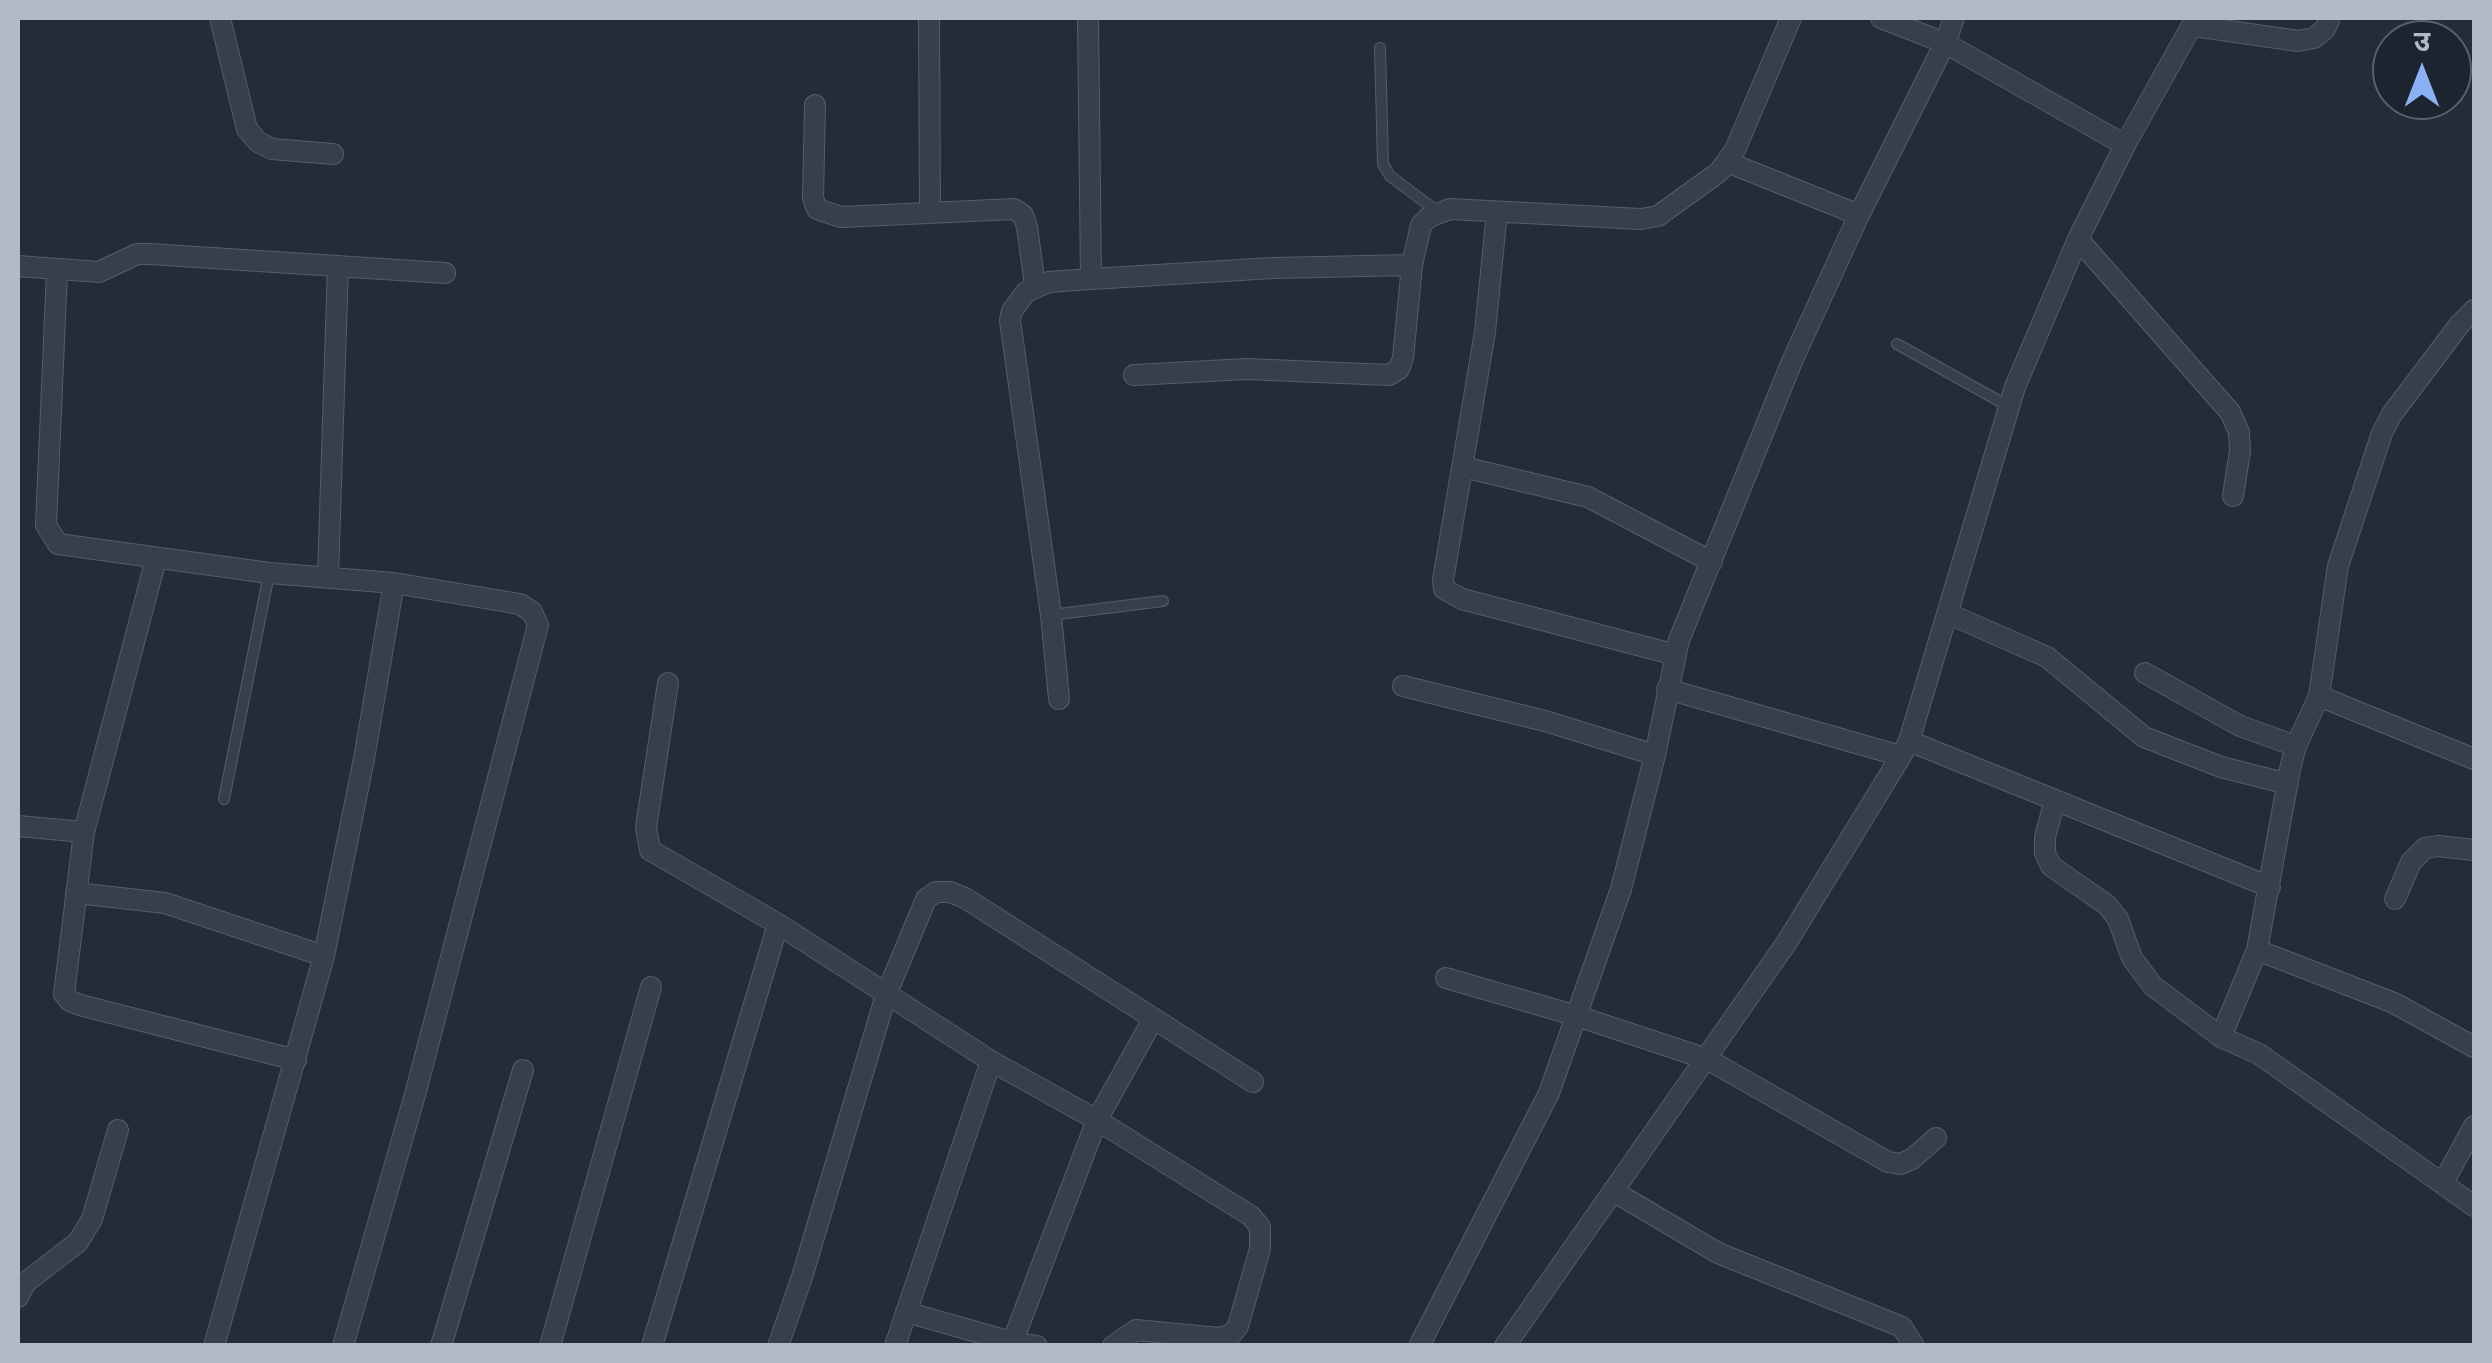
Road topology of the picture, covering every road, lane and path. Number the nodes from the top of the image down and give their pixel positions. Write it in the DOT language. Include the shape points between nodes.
graph roads {
  1 [pos="220,18"];
  2 [pos="930,18"];
  3 [pos="1088,18"];
  4 [pos="1791,18"];
  5 [pos="1881,18"];
  6 [pos="1954,18"];
  7 [pos="2330,18"];
  8 [pos="2195,22"];
  9 [pos="1945,43"];
  10 [pos="1380,48"];
  11 [pos="816,105"];
  12 [pos="2125,145"];
  13 [pos="333,154"];
  14 [pos="1727,162"];
  15 [pos="930,210"];
  16 [pos="1438,212"];
  17 [pos="1496,212"];
  18 [pos="1859,215"];
  19 [pos="2078,239"];
  20 [pos="1412,265"];
  21 [pos="18,266"];
  22 [pos="338,266"];
  23 [pos="56,270"];
  24 [pos="444,273"];
  25 [pos="1090,279"];
  26 [pos="1035,286"];
  27 [pos="2474,310"];
  28 [pos="1897,344"];
  29 [pos="1134,374"];
  30 [pos="2008,406"];
  31 [pos="1463,467"];
  32 [pos="2234,496"];
  33 [pos="156,559"];
  34 [pos="1712,562"];
  35 [pos="269,573"];
  36 [pos="328,576"];
  37 [pos="394,583"];
  38 [pos="1163,601"];
  39 [pos="1947,613"];
  40 [pos="1051,615"];
  41 [pos="1676,655"];
  42 [pos="2146,673"];
  43 [pos="668,682"];
  44 [pos="1403,686"];
  45 [pos="1667,689"];
  46 [pos="2319,696"];
  47 [pos="1059,699"];
  48 [pos="2296,746"];
  49 [pos="1904,748"];
  50 [pos="1655,755"];
  51 [pos="2474,759"];
  52 [pos="2288,784"];
  53 [pos="224,799"];
  54 [pos="2054,800"];
  55 [pos="18,826"];
  56 [pos="84,832"];
  57 [pos="2474,850"];
  58 [pos="2270,887"];
  59 [pos="76,893"];
  60 [pos="2396,899"];
  61 [pos="778,924"];
  62 [pos="2256,950"];
  63 [pos="324,956"];
  64 [pos="1446,978"];
  65 [pos="651,987"];
  66 [pos="886,995"];
  67 [pos="1577,1016"];
  68 [pos="1152,1021"];
  69 [pos="2220,1038"];
  70 [pos="2474,1047"];
  71 [pos="1707,1059"];
  72 [pos="296,1060"];
  73 [pos="991,1061"];
  74 [pos="523,1070"];
  75 [pos="1252,1082"];
  76 [pos="1097,1120"];
  77 [pos="2474,1126"];
  78 [pos="118,1130"];
  79 [pos="1936,1138"];
  80 [pos="2443,1183"];
  81 [pos="1614,1191"];
  82 [pos="2474,1206"];
  83 [pos="18,1297"];
  84 [pos="906,1312"];
  85 [pos="1012,1344"];
  86 [pos="1507,1345"];
  87 [pos="214,1346"];
  88 [pos="343,1346"];
  89 [pos="441,1346"];
  90 [pos="550,1346"];
  91 [pos="652,1346"];
  92 [pos="778,1346"];
  93 [pos="895,1346"];
  94 [pos="1037,1346"];
  95 [pos="1113,1346"];
  96 [pos="1419,1346"];
  97 [pos="1914,1346"];
  1 -- 13 [label="street" via="247,129 272,148"];
  2 -- 15 [label="street"];
  3 -- 25 [label="street"];
  4 -- 14 [label="street"];
  5 -- 9 [label="street"];
  6 -- 9 [label="street"];
  7 -- 8 [label="street" via="2314,38 2298,42"];
  8 -- 12 [label="street"];
  9 -- 12 [label="street"];
  9 -- 18 [label="street"];
  10 -- 16 [label="lane" via="1383,164"];
  11 -- 15 [label="street" via="817,209 841,217"];
  12 -- 19 [label="street"];
  14 -- 17 [label="street" via="1658,216"];
  14 -- 18 [label="street"];
  15 -- 26 [label="street" via="1001,207 1023,215"];
  16 -- 17 [label="street"];
  16 -- 20 [label="street" via="1421,224"];
  17 -- 31 [label="street"];
  18 -- 34 [label="street"];
  19 -- 30 [label="street"];
  19 -- 32 [label="street" via="2230,412 2240,451"];
  20 -- 25 [label="street"];
  20 -- 29 [label="street" via="1404,358 1388,374"];
  21 -- 23 [label="street"];
  22 -- 23 [label="street" via="138,254 100,272"];
  22 -- 24 [label="street"];
  22 -- 36 [label="street"];
  23 -- 33 [label="street" via="46,525 58,544 70,548"];
  25 -- 26 [label="street"];
  26 -- 40 [label="street" via="1010,320"];
  27 -- 46 [label="street" via="2382,433 2338,566"];
  28 -- 30 [label="lane"];
  30 -- 39 [label="street"];
  31 -- 34 [label="street" via="1588,496"];
  31 -- 41 [label="street" via="1444,589"];
  33 -- 35 [label="street"];
  33 -- 56 [label="street"];
  34 -- 41 [label="street"];
  35 -- 36 [label="street"];
  35 -- 53 [label="lane"];
  36 -- 37 [label="street"];
  37 -- 63 [label="street"];
  37 -- 88 [label="street" via="520,604 538,625"];
  38 -- 40 [label="lane"];
  39 -- 49 [label="street"];
  39 -- 52 [label="street" via="2048,656 2144,737"];
  40 -- 47 [label="street"];
  41 -- 45 [label="street"];
  42 -- 48 [label="street" via="2240,726"];
  43 -- 61 [label="street" via="646,827 650,850"];
  44 -- 50 [label="street"];
  45 -- 49 [label="street"];
  45 -- 50 [label="street"];
  46 -- 48 [label="street"];
  46 -- 51 [label="street"];
  48 -- 52 [label="street"];
  49 -- 54 [label="street"];
  49 -- 71 [label="street"];
  50 -- 67 [label="street"];
  52 -- 58 [label="street"];
  54 -- 58 [label="street"];
  54 -- 69 [label="street" via="2045,837 2051,866 2108,905 2142,974"];
  55 -- 56 [label="street"];
  56 -- 59 [label="street"];
  57 -- 60 [label="street" via="2426,848 2411,862"];
  58 -- 62 [label="street"];
  59 -- 63 [label="street" via="165,903"];
  59 -- 72 [label="street" via="63,983 70,1001"];
  61 -- 66 [label="street"];
  61 -- 91 [label="street"];
  62 -- 69 [label="street"];
  62 -- 70 [label="street" via="2394,1002"];
  63 -- 72 [label="street"];
  64 -- 67 [label="street"];
  65 -- 90 [label="street"];
  66 -- 68 [label="street" via="926,899 950,892"];
  66 -- 73 [label="street"];
  66 -- 92 [label="street"];
  67 -- 71 [label="street"];
  67 -- 96 [label="street" via="1542,1109"];
  68 -- 75 [label="street"];
  68 -- 76 [label="street"];
  69 -- 80 [label="street" via="2259,1054"];
  71 -- 79 [label="street" via="1888,1162 1912,1160"];
  71 -- 81 [label="street"];
  72 -- 87 [label="street"];
  73 -- 76 [label="street"];
  73 -- 84 [label="street"];
  74 -- 89 [label="street"];
  76 -- 85 [label="street"];
  76 -- 95 [label="street" via="1251,1216 1262,1238 1231,1336 1136,1330"];
  77 -- 80 [label="street"];
  78 -- 83 [label="street" via="92,1219 78,1242 25,1283"];
  80 -- 82 [label="street"];
  81 -- 86 [label="street"];
  81 -- 97 [label="street" via="1718,1253 1902,1328"];
  84 -- 85 [label="street"];
  84 -- 93 [label="street"];
  85 -- 94 [label="street"];
}
